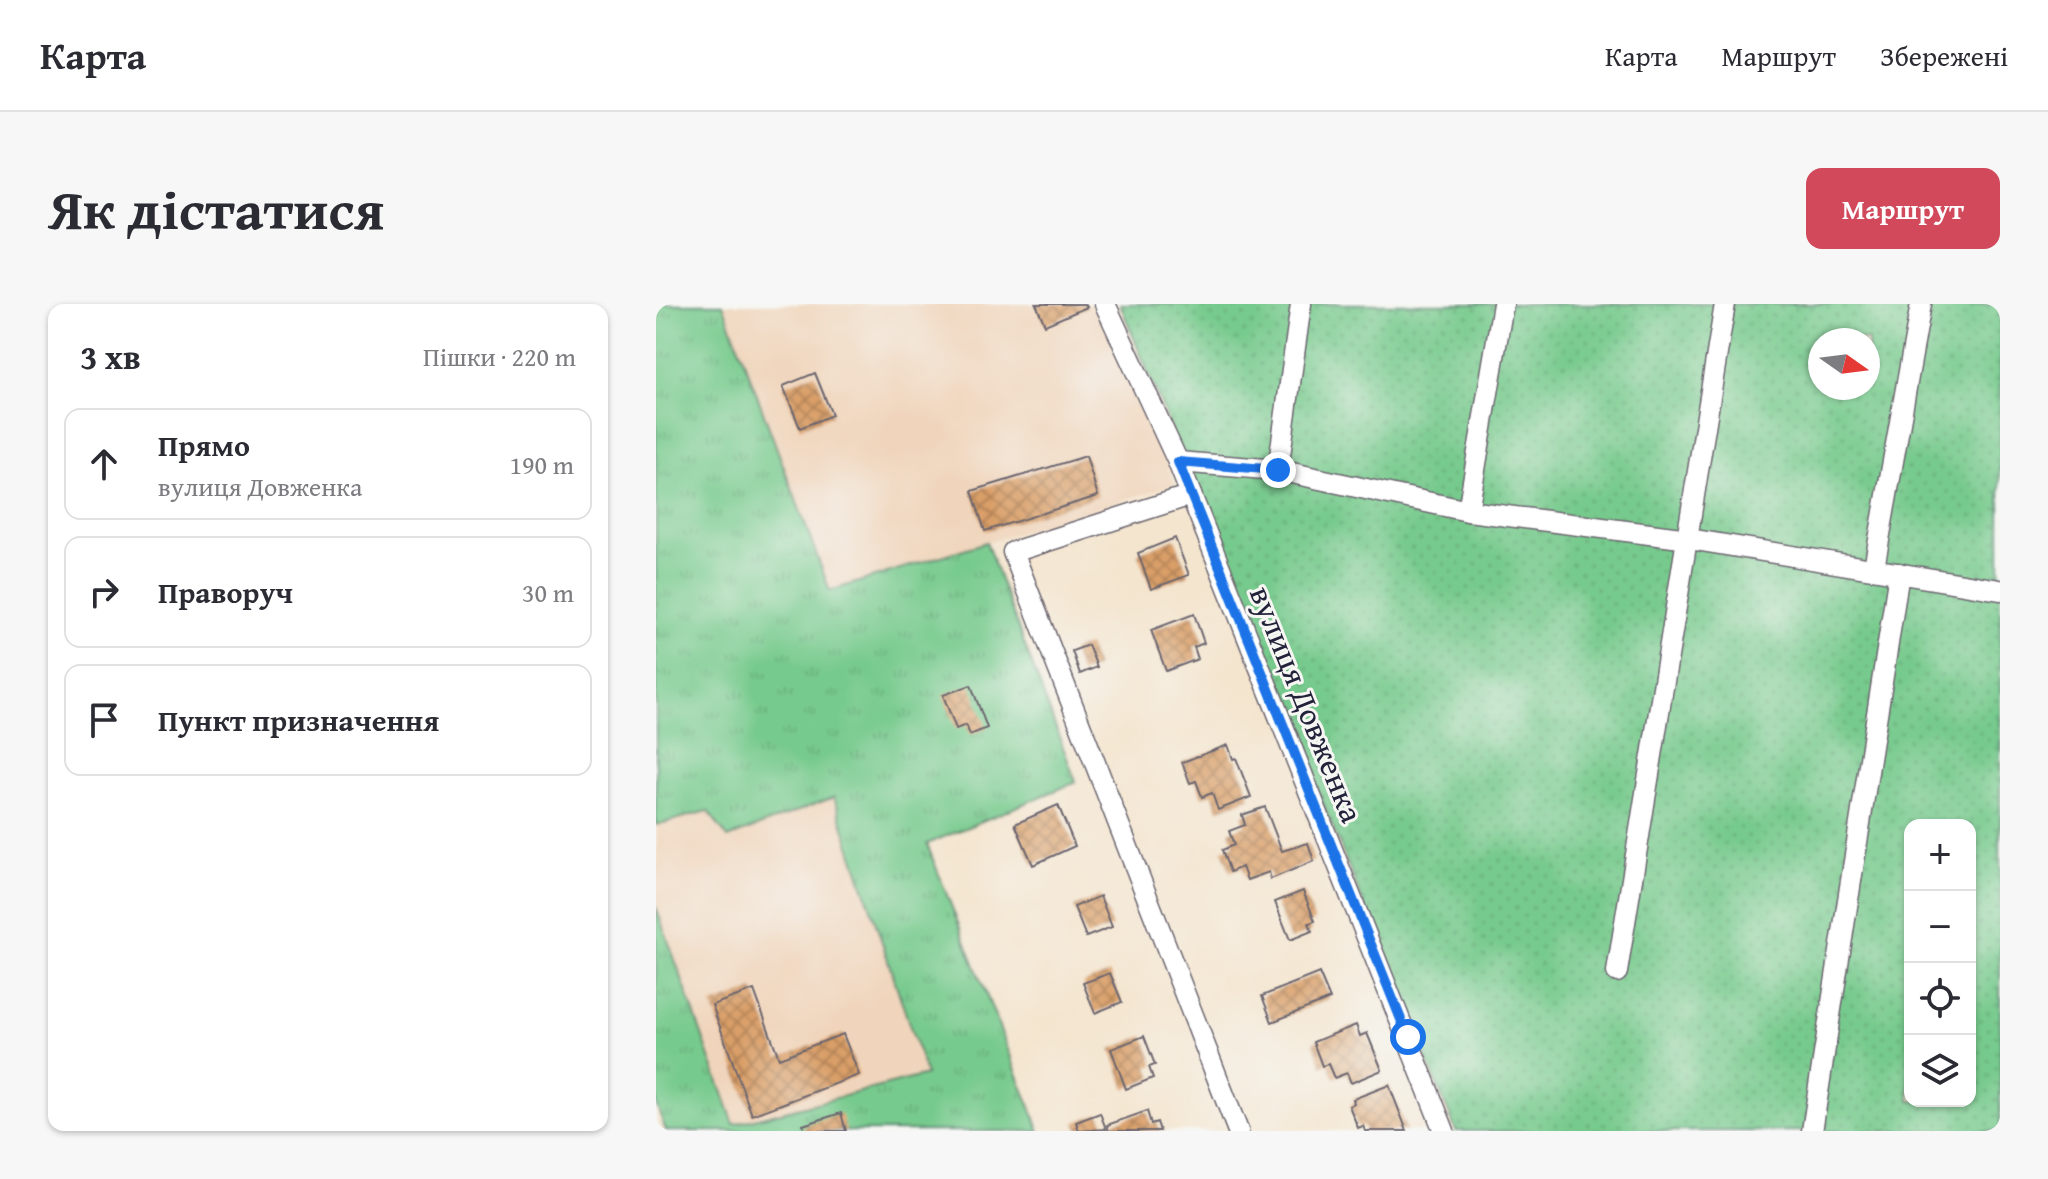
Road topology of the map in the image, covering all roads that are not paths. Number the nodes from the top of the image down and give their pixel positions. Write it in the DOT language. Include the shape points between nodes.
graph roads {
  1 [pos="1105,304"];
  2 [pos="1301,304"];
  3 [pos="1503,304"];
  4 [pos="1725,304"];
  5 [pos="1921,304"];
  6 [pos="1178,462"];
  7 [pos="1278,470"];
  8 [pos="1191,495"];
  9 [pos="1468,511"];
  10 [pos="1689,539"];
  11 [pos="1874,568"];
  12 [pos="1899,573"];
  13 [pos="2000,590"];
  14 [pos="1617,972"];
  15 [pos="1238,1131"];
  16 [pos="1444,1131"];
  17 [pos="1812,1131"];
  1 -- 6 [label="street, вулиця Довженка"];
  2 -- 7 [label="street"];
  3 -- 9 [label="street"];
  4 -- 10 [label="street"];
  5 -- 11 [label="street"];
  6 -- 7 [label="street"];
  6 -- 8 [label="street, вулиця Довженка"];
  7 -- 9 [label="street"];
  8 -- 15 [label="street" via="1013,552"];
  8 -- 16 [label="street, вулиця Довженка"];
  9 -- 10 [label="street"];
  10 -- 11 [label="street"];
  10 -- 14 [label="street"];
  11 -- 12 [label="street"];
  12 -- 13 [label="street"];
  12 -- 17 [label="street"];
}
